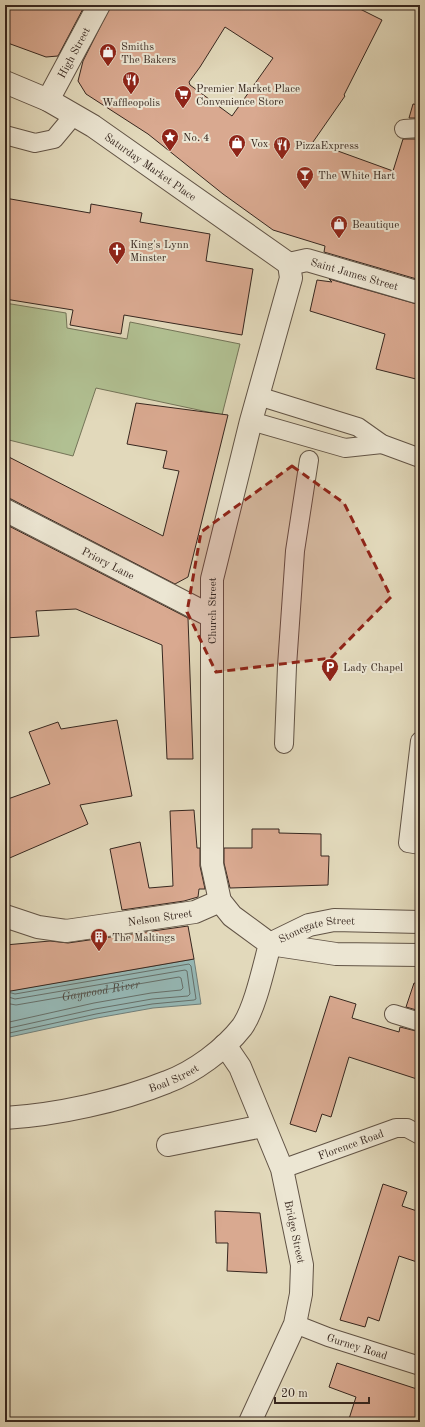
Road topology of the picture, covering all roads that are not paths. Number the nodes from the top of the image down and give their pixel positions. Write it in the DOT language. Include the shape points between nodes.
graph roads {
  1 [pos="99,5"];
  2 [pos="5,82"];
  3 [pos="48,100"];
  4 [pos="74,115"];
  5 [pos="5,135"];
  6 [pos="289,264"];
  7 [pos="420,293"];
  8 [pos="258,396"];
  9 [pos="250,421"];
  10 [pos="382,444"];
  11 [pos="420,458"];
  12 [pos="309,460"];
  13 [pos="5,510"];
  14 [pos="211,616"];
  15 [pos="420,741"];
  16 [pos="284,744"];
  17 [pos="420,844"];
  18 [pos="220,901"];
  19 [pos="5,916"];
  20 [pos="420,922"];
  21 [pos="270,944"];
  22 [pos="420,956"];
  23 [pos="394,1014"];
  24 [pos="420,1022"];
  25 [pos="225,1045"];
  26 [pos="5,1118"];
  27 [pos="263,1126"];
  28 [pos="420,1135"];
  29 [pos="168,1145"];
  30 [pos="282,1169"];
  31 [pos="296,1324"];
  32 [pos="420,1366"];
  33 [pos="250,1422"];
  1 -- 3 [label="street, High Street"];
  2 -- 3 [label="street, Saturday Market Place"];
  3 -- 4 [label="street, Saturday Market Place"];
  4 -- 5 [label="lane" via="54,139 35,143"];
  4 -- 6 [label="street, Saturday Market Place"];
  6 -- 7 [label="street, Saint James Street" via="307,260"];
  6 -- 8 [label="street, Church Street" via="291,278"];
  8 -- 9 [label="street, Church Street"];
  8 -- 10 [label="lane" via="358,427"];
  9 -- 10 [label="lane" via="345,448"];
  9 -- 14 [label="street, Church Street" via="212,579"];
  10 -- 11 [label="lane"];
  12 -- 16 [label="lane" via="295,551"];
  13 -- 14 [label="street, Priory Lane"];
  14 -- 18 [label="street, Church Street" via="212,864"];
  15 -- 17 [label="lane" via="408,843"];
  18 -- 19 [label="street, Nelson Street" via="195,912 66,931 38,927"];
  18 -- 21 [label="street, Church Street" via="232,916"];
  20 -- 21 [label="street, Stonegate Street" via="334,920 309,925"];
  21 -- 22 [label="street, Stonegate Street" via="336,954"];
  21 -- 25 [label="street, Boal Street" via="256,994 243,1026"];
  23 -- 24 [label="lane"];
  25 -- 26 [label="street, Boal Street" via="195,1067 168,1082 105,1102 26,1117"];
  25 -- 27 [label="street, Bridge Street" via="240,1067"];
  27 -- 29 [label="street"];
  27 -- 30 [label="street, Bridge Street"];
  28 -- 30 [label="lane, Florence Road" via="407,1128 396,1128"];
  30 -- 31 [label="street, Bridge Street" via="302,1264"];
  31 -- 32 [label="lane, Gurney Road" via="328,1337"];
  31 -- 33 [label="street, Bridge Street"];
}
